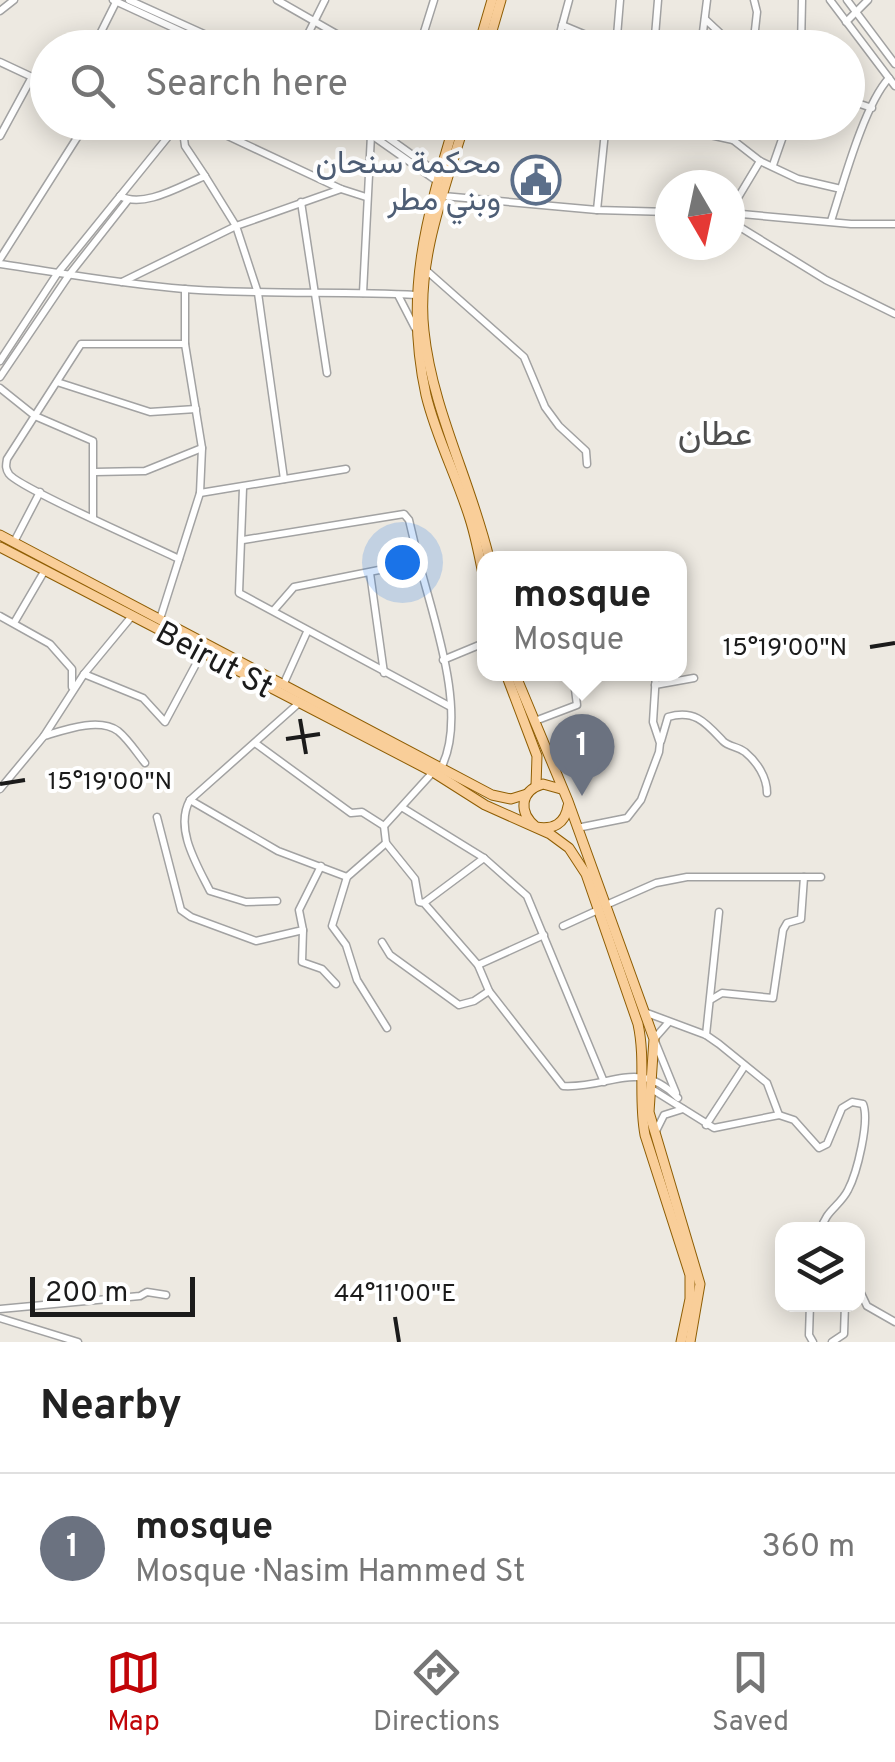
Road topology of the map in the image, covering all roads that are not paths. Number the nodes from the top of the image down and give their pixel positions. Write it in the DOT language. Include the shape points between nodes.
graph roads {
  1 [pos="14,0"];
  2 [pos="129,0"];
  3 [pos="278,0"];
  4 [pos="325,0"];
  5 [pos="434,0"];
  6 [pos="492,0"];
  7 [pos="501,0"];
  8 [pos="569,0"];
  9 [pos="620,0"];
  10 [pos="658,0"];
  11 [pos="707,0"];
  12 [pos="754,0"];
  13 [pos="802,0"];
  14 [pos="830,0"];
  15 [pos="847,0"];
  16 [pos="868,0"];
  17 [pos="115,1"];
  18 [pos="0,11"];
  19 [pos="857,14"];
  20 [pos="704,19"];
  21 [pos="314,20"];
  22 [pos="846,22"];
  23 [pos="562,25"];
  24 [pos="488,27"];
  25 [pos="101,30"];
  26 [pos="183,30"];
  27 [pos="189,30"];
  28 [pos="309,30"];
  29 [pos="331,30"];
  30 [pos="425,30"];
  31 [pos="487,30"];
  32 [pos="488,30"];
  33 [pos="561,30"];
  34 [pos="574,30"];
  35 [pos="617,30"];
  36 [pos="656,30"];
  37 [pos="703,30"];
  38 [pos="716,30"];
  39 [pos="755,30"];
  40 [pos="801,30"];
  41 [pos="852,30"];
  42 [pos="865,47"];
  43 [pos="0,62"];
  44 [pos="895,64"];
  45 [pos="30,76"];
  46 [pos="889,78"];
  47 [pos="30,81"];
  48 [pos="895,86"];
  49 [pos="865,106"];
  50 [pos="872,108"];
  51 [pos="865,126"];
  52 [pos="0,136"];
  53 [pos="76,140"];
  54 [pos="168,140"];
  55 [pos="184,140"];
  56 [pos="239,140"];
  57 [pos="371,140"];
  58 [pos="378,140"];
  59 [pos="390,140"];
  60 [pos="450,140"];
  61 [pos="460,140"];
  62 [pos="608,140"];
  63 [pos="733,140"];
  64 [pos="782,140"];
  65 [pos="860,140"];
  66 [pos="760,162"];
  67 [pos="773,166"];
  68 [pos="205,176"];
  69 [pos="438,177"];
  70 [pos="745,187"];
  71 [pos="841,188"];
  72 [pos="341,189"];
  73 [pos="366,196"];
  74 [pos="443,196"];
  75 [pos="124,198"];
  76 [pos="301,202"];
  77 [pos="598,210"];
  78 [pos="655,212"];
  79 [pos="745,213"];
  80 [pos="433,218"];
  81 [pos="830,221"];
  82 [pos="895,224"];
  83 [pos="236,226"];
  84 [pos="745,230"];
  85 [pos="0,263"];
  86 [pos="427,271"];
  87 [pos="57,274"];
  88 [pos="68,275"];
  89 [pos="121,283"];
  90 [pos="185,289"];
  91 [pos="258,293"];
  92 [pos="363,293"];
  93 [pos="397,294"];
  94 [pos="416,294"];
  95 [pos="314,295"];
  96 [pos="895,314"];
  97 [pos="416,330"];
  98 [pos="186,344"];
  99 [pos="0,361"];
  100 [pos="327,373"];
  101 [pos="0,377"];
  102 [pos="57,382"];
  103 [pos="0,388"];
  104 [pos="196,409"];
  105 [pos="34,416"];
  106 [pos="202,448"];
  107 [pos="588,464"];
  108 [pos="346,469"];
  109 [pos="95,472"];
  110 [pos="284,479"];
  111 [pos="243,488"];
  112 [pos="40,492"];
  113 [pos="200,493"];
  114 [pos="93,518"];
  115 [pos="0,535"];
  116 [pos="244,540"];
  117 [pos="14,542"];
  118 [pos="0,546"];
  119 [pos="477,551"];
  120 [pos="486,551"];
  121 [pos="179,559"];
  122 [pos="419,562"];
  123 [pos="44,570"];
  124 [pos="370,573"];
  125 [pos="98,592"];
  126 [pos="274,610"];
  127 [pos="0,616"];
  128 [pos="132,616"];
  129 [pos="160,619"];
  130 [pos="14,622"];
  131 [pos="308,632"];
  132 [pos="477,646"];
  133 [pos="202,651"];
  134 [pos="444,660"];
  135 [pos="384,673"];
  136 [pos="84,674"];
  137 [pos="694,678"];
  138 [pos="687,679"];
  139 [pos="509,681"];
  140 [pos="518,681"];
  141 [pos="574,681"];
  142 [pos="655,681"];
  143 [pos="679,681"];
  144 [pos="284,683"];
  145 [pos="655,686"];
  146 [pos="68,696"];
  147 [pos="307,703"];
  148 [pos="450,707"];
  149 [pos="534,722"];
  150 [pos="44,736"];
  151 [pos="660,742"];
  152 [pos="256,743"];
  153 [pos="146,763"];
  154 [pos="438,769"];
  155 [pos="536,786"];
  156 [pos="0,788"];
  157 [pos="562,790"];
  158 [pos="767,793"];
  159 [pos="527,794"];
  160 [pos="190,800"];
  161 [pos="568,806"];
  162 [pos="402,808"];
  163 [pos="157,817"];
  164 [pos="384,826"];
  165 [pos="536,827"];
  166 [pos="577,828"];
  167 [pos="386,843"];
  168 [pos="484,858"];
  169 [pos="321,866"];
  170 [pos="804,876"];
  171 [pos="820,876"];
  172 [pos="347,877"];
  173 [pos="277,901"];
  174 [pos="424,903"];
  175 [pos="602,907"];
  176 [pos="719,912"];
  177 [pos="563,926"];
  178 [pos="303,930"];
  179 [pos="544,935"];
  180 [pos="382,942"];
  181 [pos="478,965"];
  182 [pos="336,984"];
  183 [pos="489,991"];
  184 [pos="712,999"];
  185 [pos="647,1013"];
  186 [pos="668,1023"];
  187 [pos="387,1028"];
  188 [pos="706,1034"];
  189 [pos="654,1039"];
  190 [pos="744,1066"];
  191 [pos="604,1082"];
  192 [pos="647,1082"];
  193 [pos="678,1098"];
  194 [pos="684,1110"];
  195 [pos="779,1115"];
  196 [pos="706,1125"];
  197 [pos="654,1134"];
  198 [pos="823,1222"];
  199 [pos="166,1295"];
  200 [pos="865,1304"];
  201 [pos="0,1309"];
  202 [pos="809,1312"];
  203 [pos="845,1312"];
  204 [pos="0,1318"];
  205 [pos="895,1322"];
  206 [pos="78,1342"];
  207 [pos="681,1342"];
  208 [pos="690,1342"];
  209 [pos="814,1342"];
  210 [pos="832,1342"];
  1 -- 18 [label="street"];
  2 -- 27 [label="street"];
  3 -- 21 [label="street"];
  4 -- 21 [label="street"];
  5 -- 30 [label="street"];
  6 -- 24 [label="main road"];
  7 -- 24 [label="main road"];
  8 -- 23 [label="street"];
  9 -- 35 [label="street"];
  10 -- 36 [label="street"];
  11 -- 20 [label="street"];
  12 -- 39 [label="street"];
  13 -- 40 [label="street"];
  14 -- 22 [label="street"];
  15 -- 19 [label="street"];
  16 -- 19 [label="street"];
  17 -- 25 [label="street"];
  17 -- 26 [label="street"];
  19 -- 22 [label="street"];
  19 -- 44 [label="street"];
  20 -- 37 [label="street"];
  20 -- 38 [label="street"];
  21 -- 28 [label="street"];
  21 -- 29 [label="street"];
  22 -- 41 [label="street"];
  23 -- 33 [label="street"];
  23 -- 34 [label="street"];
  24 -- 31 [label="main road"];
  24 -- 32 [label="main road"];
  42 -- 46 [label="street"];
  43 -- 45 [label="street"];
  46 -- 48 [label="street"];
  46 -- 50 [label="street"];
  47 -- 52 [label="street"];
  49 -- 50 [label="street"];
  50 -- 51 [label="street"];
  53 -- 85 [label="street"];
  54 -- 75 [label="street"];
  55 -- 68 [label="street"];
  56 -- 72 [label="street"];
  57 -- 73 [label="street"];
  58 -- 69 [label="street"];
  59 -- 69 [label="street"];
  60 -- 69 [label="main road"];
  61 -- 74 [label="main road"];
  62 -- 77 [label="street"];
  63 -- 66 [label="street"];
  64 -- 67 [label="street"];
  65 -- 71 [label="street"];
  66 -- 67 [label="street"];
  66 -- 70 [label="street"];
  67 -- 71 [label="street"];
  68 -- 75 [label="street" via="158,196"];
  68 -- 83 [label="street"];
  69 -- 80 [label="main road"];
  71 -- 81 [label="street"];
  72 -- 73 [label="street"];
  72 -- 76 [label="street"];
  73 -- 92 [label="street"];
  74 -- 77 [label="street"];
  74 -- 80 [label="main road"];
  75 -- 87 [label="street"];
  75 -- 88 [label="street"];
  76 -- 83 [label="street"];
  76 -- 95 [label="street"];
  77 -- 78 [label="street"];
  79 -- 81 [label="street"];
  80 -- 86 [label="main road"];
  80 -- 94 [label="main road"];
  81 -- 82 [label="street"];
  83 -- 89 [label="street"];
  83 -- 91 [label="street"];
  84 -- 96 [label="street"];
  85 -- 87 [label="street"];
  86 -- 107 [label="street" via="524,357 546,407 586,452"];
  86 -- 120 [label="main road" via="422,312 428,359"];
  87 -- 88 [label="street"];
  87 -- 99 [label="street"];
  88 -- 89 [label="street"];
  88 -- 101 [label="street"];
  89 -- 90 [label="street"];
  90 -- 91 [label="street"];
  90 -- 98 [label="street"];
  91 -- 95 [label="street"];
  91 -- 110 [label="street"];
  92 -- 93 [label="street"];
  92 -- 95 [label="street"];
  93 -- 94 [label="street"];
  93 -- 97 [label="street"];
  94 -- 97 [label="main road"];
  95 -- 100 [label="street"];
  97 -- 119 [label="main road" via="427,398"];
  98 -- 102 [label="street" via="81,344"];
  98 -- 104 [label="street"];
  102 -- 104 [label="street" via="150,412"];
  102 -- 105 [label="street"];
  103 -- 105 [label="street"];
  104 -- 106 [label="street"];
  105 -- 109 [label="street" via="93,441"];
  105 -- 112 [label="street" via="6,468"];
  106 -- 109 [label="street" via="145,471"];
  106 -- 113 [label="street"];
  108 -- 110 [label="street"];
  109 -- 114 [label="street"];
  110 -- 111 [label="street"];
  111 -- 113 [label="street"];
  111 -- 116 [label="street"];
  112 -- 114 [label="street"];
  112 -- 117 [label="street"];
  113 -- 121 [label="street"];
  114 -- 121 [label="street"];
  115 -- 117 [label="main road, Beirut St"];
  116 -- 122 [label="street" via="404,514"];
  116 -- 126 [label="street" via="239,593"];
  117 -- 125 [label="main road, Beirut St"];
  118 -- 123 [label="main road, Beirut St"];
  121 -- 129 [label="street"];
  122 -- 124 [label="street"];
  122 -- 134 [label="street"];
  123 -- 125 [label="main road, Beirut St"];
  123 -- 130 [label="street"];
  124 -- 126 [label="street" via="294,587"];
  124 -- 135 [label="street"];
  125 -- 128 [label="main road, Beirut St"];
  125 -- 129 [label="main road, Beirut St"];
  126 -- 131 [label="street"];
  127 -- 130 [label="street"];
  128 -- 133 [label="main road, Beirut St"];
  128 -- 136 [label="street"];
  129 -- 144 [label="main road, Beirut St"];
  130 -- 146 [label="street" via="68,663"];
  131 -- 135 [label="street"];
  131 -- 144 [label="street"];
  132 -- 134 [label="street"];
  133 -- 136 [label="street" via="165,722 143,698"];
  133 -- 147 [label="main road, Beirut St"];
  134 -- 148 [label="street"];
  135 -- 148 [label="street"];
  136 -- 146 [label="street"];
  137 -- 138 [label="street"];
  139 -- 155 [label="main road" via="537,756"];
  140 -- 149 [label="main road"];
  141 -- 149 [label="street" via="578,705"];
  142 -- 145 [label="street"];
  143 -- 145 [label="street"];
  144 -- 147 [label="main road, Beirut St"];
  145 -- 151 [label="street" via="653,722"];
  146 -- 150 [label="street"];
  147 -- 152 [label="street"];
  147 -- 154 [label="main road, Beirut St"];
  148 -- 154 [label="street" via="450,750"];
  149 -- 157 [label="main road"];
  150 -- 153 [label="street" via="108,727"];
  150 -- 156 [label="street"];
  151 -- 158 [label="street" via="668,716 694,715 752,759 766,778"];
  151 -- 166 [label="street" via="634,812"];
  152 -- 160 [label="street"];
  152 -- 164 [label="street" via="350,812"];
  154 -- 159 [label="main road, Beirut St" via="502,799"];
  154 -- 162 [label="street"];
  154 -- 165 [label="main road, Beirut St" via="498,811"];
  155 -- 157 [label="main road"];
  155 -- 159 [label="main road"];
  157 -- 161 [label="main road"];
  159 -- 165 [label="main road" via="523,808"];
  160 -- 169 [label="street" via="278,850"];
  160 -- 173 [label="street" via="184,826 210,891 246,902"];
  161 -- 165 [label="main road" via="558,825"];
  161 -- 166 [label="main road"];
  162 -- 164 [label="street"];
  162 -- 168 [label="street"];
  163 -- 178 [label="street" via="176,895 190,917 256,941"];
  164 -- 167 [label="street"];
  165 -- 175 [label="main road, Beirut St" via="569,848"];
  166 -- 175 [label="main road"];
  167 -- 172 [label="street"];
  167 -- 174 [label="street" via="415,879 416,897"];
  168 -- 174 [label="street"];
  168 -- 179 [label="street" via="527,896"];
  169 -- 172 [label="street"];
  169 -- 178 [label="street" via="299,910"];
  170 -- 171 [label="street"];
  170 -- 175 [label="street" via="687,876"];
  170 -- 184 [label="street" via="801,919 783,930 774,998 722,993"];
  172 -- 187 [label="street" via="332,928"];
  174 -- 181 [label="street"];
  175 -- 177 [label="street"];
  175 -- 185 [label="main road"];
  175 -- 192 [label="main road" via="638,1024"];
  176 -- 184 [label="street"];
  178 -- 182 [label="street" via="302,962"];
  179 -- 181 [label="street"];
  179 -- 191 [label="street"];
  180 -- 183 [label="street" via="459,1005"];
  181 -- 183 [label="street"];
  183 -- 191 [label="street" via="563,1086"];
  184 -- 188 [label="street"];
  185 -- 186 [label="street"];
  185 -- 189 [label="main road"];
  186 -- 188 [label="street"];
  186 -- 189 [label="street"];
  188 -- 190 [label="street"];
  189 -- 192 [label="main road"];
  189 -- 193 [label="street"];
  190 -- 195 [label="street" via="767,1083"];
  190 -- 196 [label="street"];
  191 -- 192 [label="street"];
  192 -- 193 [label="street"];
  192 -- 194 [label="street"];
  192 -- 197 [label="main road"];
  192 -- 207 [label="main road" via="640,1112 690,1275"];
  193 -- 194 [label="street"];
  194 -- 196 [label="street"];
  194 -- 197 [label="street" via="664,1115"];
  195 -- 196 [label="street" via="724,1128"];
  195 -- 198 [label="street" via="794,1120 819,1148 842,1108 863,1104 867,1122 848,1191"];
  197 -- 208 [label="main road" via="697,1269"];
  199 -- 201 [label="street"];
  200 -- 205 [label="street"];
  202 -- 209 [label="street"];
  203 -- 210 [label="street" via="844,1334"];
  204 -- 206 [label="street"];
}
